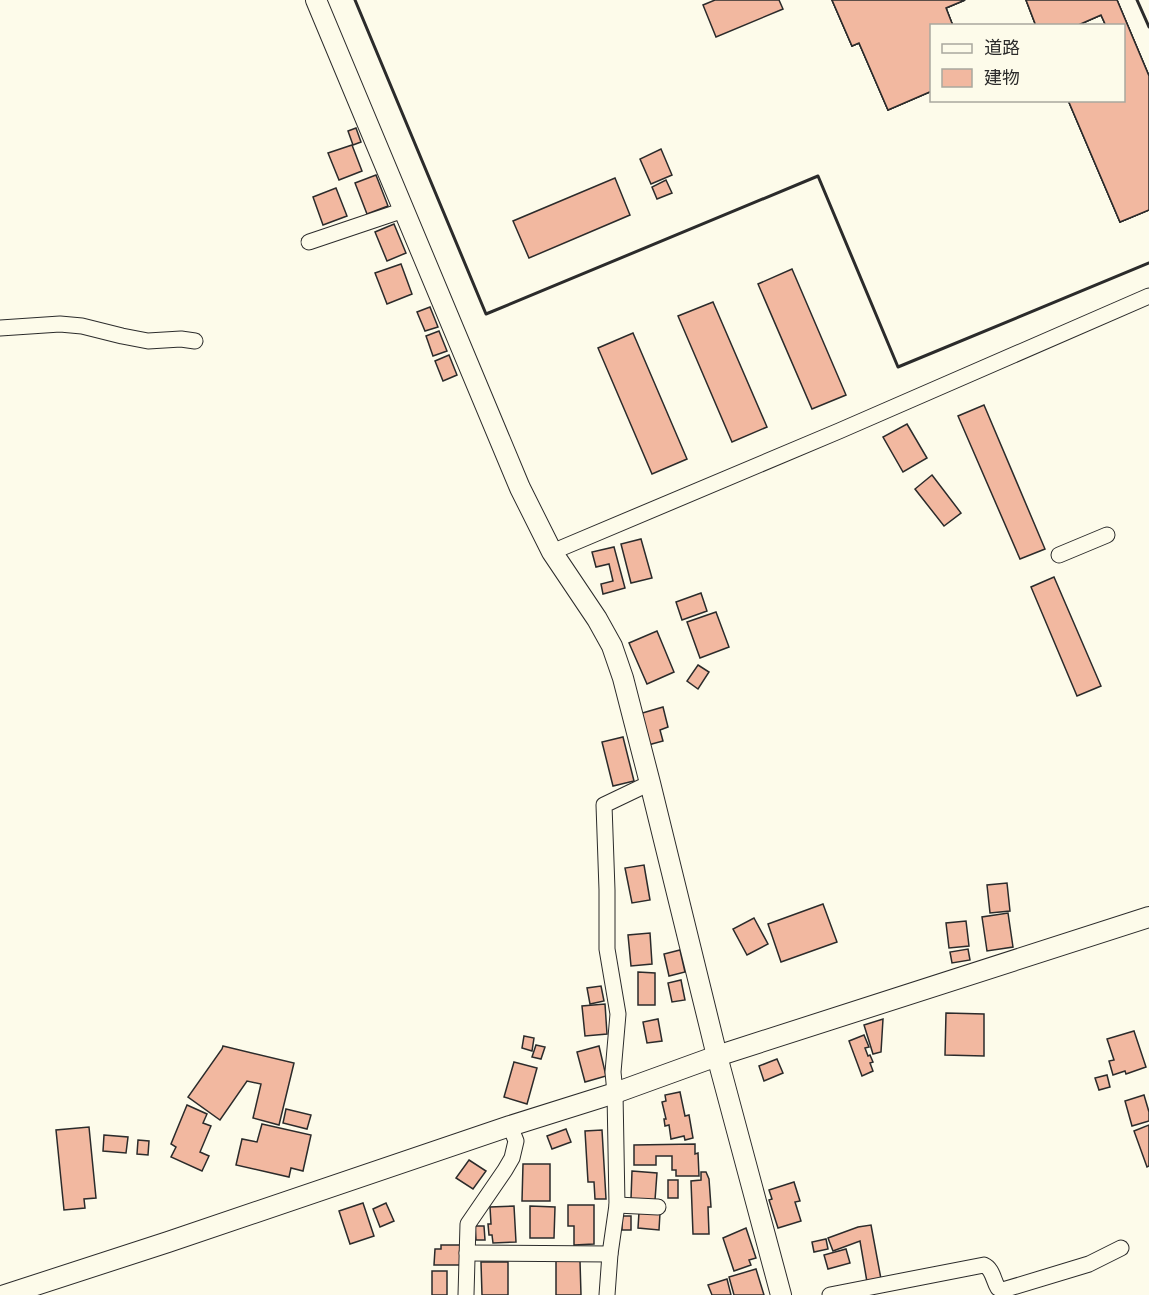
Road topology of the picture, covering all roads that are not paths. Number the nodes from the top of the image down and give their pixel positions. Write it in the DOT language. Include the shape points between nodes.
graph roads {
  1 [pos="316,0"];
  2 [pos="404,210"];
  3 [pos="309,242"];
  4 [pos="1149,296"];
  5 [pos="0,328"];
  6 [pos="195,341"];
  7 [pos="1107,535"];
  8 [pos="552,552"];
  9 [pos="1059,555"];
  10 [pos="650,783"];
  11 [pos="1149,917"];
  12 [pos="717,1056"];
  13 [pos="615,1093"];
  14 [pos="510,1126"];
  15 [pos="617,1205"];
  16 [pos="658,1207"];
  17 [pos="1121,1248"];
  18 [pos="467,1253"];
  19 [pos="610,1254"];
  20 [pos="5,1295"];
  21 [pos="466,1295"];
  22 [pos="607,1295"];
  23 [pos="781,1295"];
  24 [pos="830,1295"];
  1 -- 2 [label="street"];
  2 -- 3 [label="street"];
  2 -- 8 [label="street" via="520,488"];
  4 -- 8 [label="street"];
  5 -- 6 [label="street" via="60,324 148,341"];
  7 -- 9 [label="street"];
  8 -- 10 [label="street" via="612,646"];
  10 -- 12 [label="street"];
  10 -- 13 [label="street" via="604,805 607,949 618,1014"];
  11 -- 12 [label="street"];
  12 -- 13 [label="street"];
  12 -- 23 [label="street"];
  13 -- 14 [label="street"];
  13 -- 15 [label="street"];
  14 -- 18 [label="street" via="516,1141 512,1158 468,1224"];
  14 -- 20 [label="street"];
  15 -- 16 [label="street"];
  15 -- 19 [label="street"];
  17 -- 24 [label="street" via="1089,1264 1003,1290 994,1282 991,1269 984,1265"];
  18 -- 19 [label="street"];
  18 -- 21 [label="street"];
  19 -- 22 [label="street"];
}
